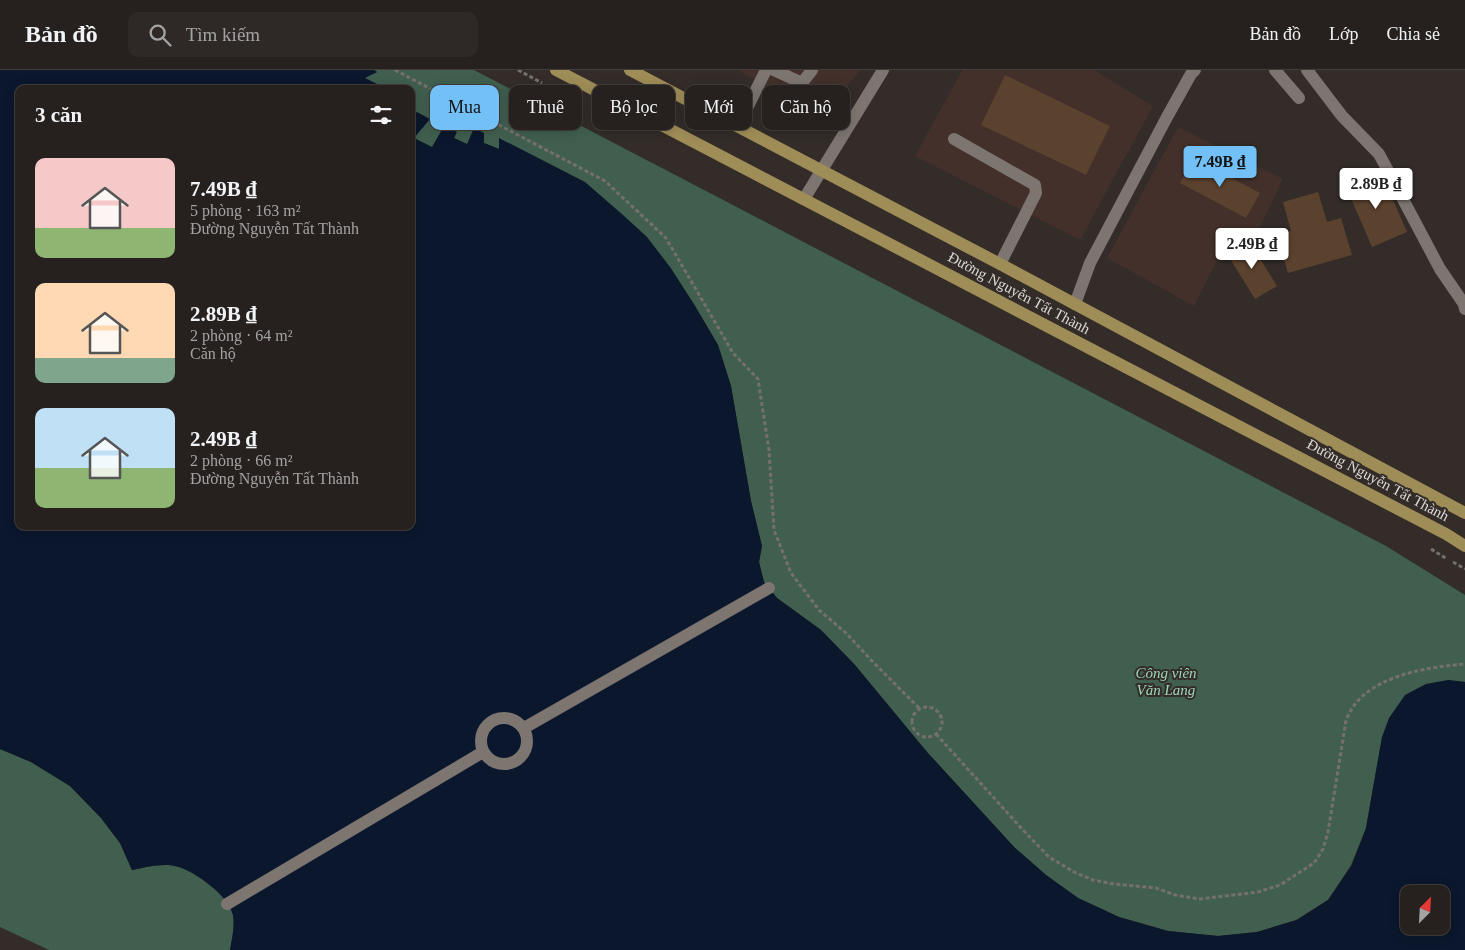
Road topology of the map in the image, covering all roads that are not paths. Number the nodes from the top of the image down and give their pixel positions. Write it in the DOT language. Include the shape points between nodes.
graph roads {
  1 [pos="556,70"];
  2 [pos="630,70"];
  3 [pos="766,70"];
  4 [pos="774,70"];
  5 [pos="812,70"];
  6 [pos="883,70"];
  7 [pos="1194,70"];
  8 [pos="1275,70"];
  9 [pos="1307,70"];
  10 [pos="752,98"];
  11 [pos="1298,98"];
  12 [pos="685,99"];
  13 [pos="746,130"];
  14 [pos="954,139"];
  15 [pos="822,170"];
  16 [pos="804,199"];
  17 [pos="1000,264"];
  18 [pos="1075,304"];
  19 [pos="1465,309"];
  20 [pos="1464,509"];
  21 [pos="1465,546"];
  22 [pos="769,588"];
  23 [pos="524,728"];
  24 [pos="483,752"];
  25 [pos="227,904"];
  1 -- 16 [label="main road, Đường Nguyễn Tất Thành"];
  2 -- 12 [label="main road, Đường Nguyễn Tất Thành"];
  3 -- 10 [label="street"];
  4 -- 5 [label="street" via="802,83"];
  6 -- 15 [label="street"];
  7 -- 18 [label="street" via="1090,262"];
  8 -- 11 [label="street"];
  9 -- 19 [label="street" via="1342,116 1379,154"];
  13 -- 15 [label="main road, Đường Nguyễn Tất Thành"];
  14 -- 17 [label="street" via="1035,185 1036,193"];
  15 -- 16 [label="street"];
  15 -- 17 [label="main road, Đường Nguyễn Tất Thành"];
  16 -- 21 [label="main road, Đường Nguyễn Tất Thành"];
  17 -- 18 [label="main road, Đường Nguyễn Tất Thành"];
  18 -- 20 [label="main road, Đường Nguyễn Tất Thành"];
  22 -- 23 [label="street"];
  23 -- 24 [label="street" via="512,718 488,722 480,737"];
  23 -- 24 [label="street" via="526,750 516,761 502,764"];
  24 -- 25 [label="street"];
}
